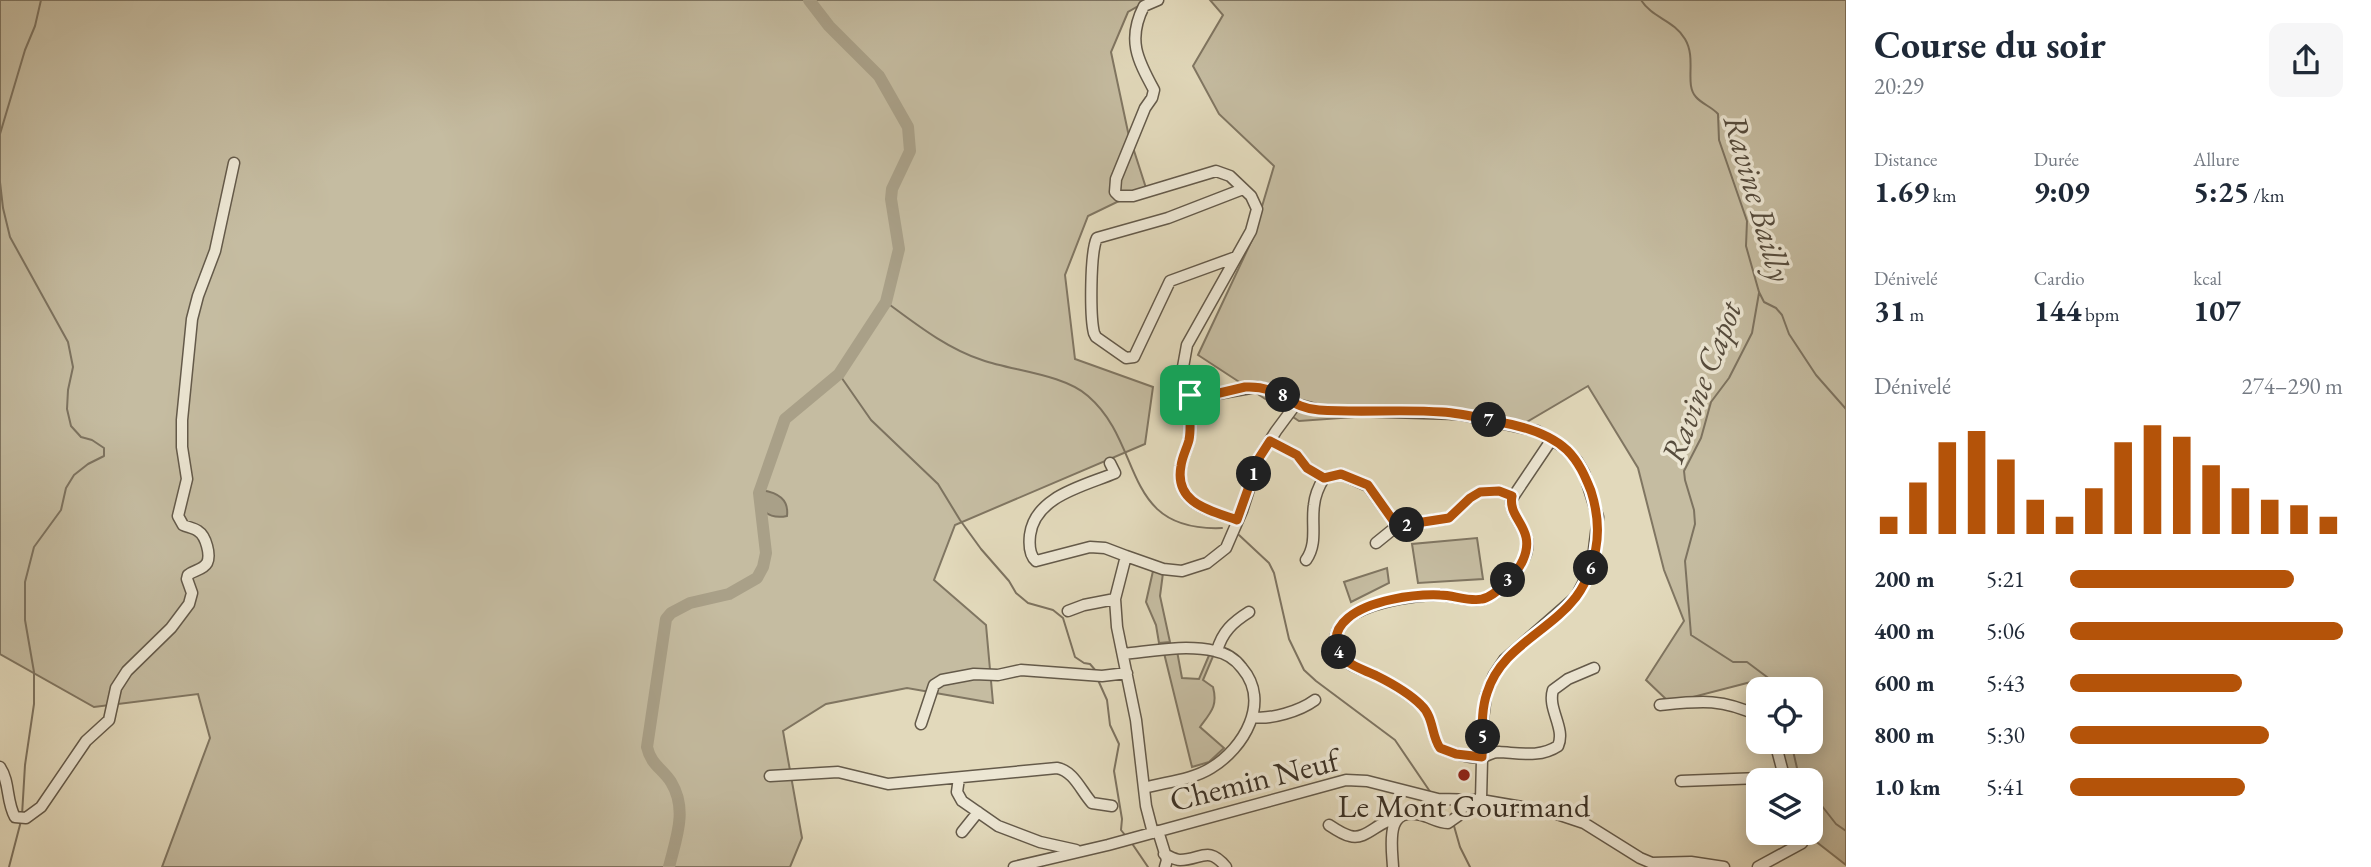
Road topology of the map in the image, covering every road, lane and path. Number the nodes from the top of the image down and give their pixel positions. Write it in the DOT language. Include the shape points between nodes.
graph roads {
  1 [pos="1158,0"];
  2 [pos="234,163"];
  3 [pos="1243,189"];
  4 [pos="1236,257"];
  5 [pos="1190,395"];
  6 [pos="1296,404"];
  7 [pos="1552,439"];
  8 [pos="1270,441"];
  9 [pos="1110,463"];
  10 [pos="1324,478"];
  11 [pos="1512,496"];
  12 [pos="1237,520"];
  13 [pos="1397,526"];
  14 [pos="1376,543"];
  15 [pos="1126,556"];
  16 [pos="1306,560"];
  17 [pos="1115,599"];
  18 [pos="1068,611"];
  19 [pos="1249,612"];
  20 [pos="1217,651"];
  21 [pos="1124,654"];
  22 [pos="1594,668"];
  23 [pos="1127,673"];
  24 [pos="1315,700"];
  25 [pos="1660,705"];
  26 [pos="1746,711"];
  27 [pos="1252,718"];
  28 [pos="921,724"];
  29 [pos="1482,757"];
  30 [pos="0,767"];
  31 [pos="770,776"];
  32 [pos="960,778"];
  33 [pos="1746,780"];
  34 [pos="1681,781"];
  35 [pos="1144,788"];
  36 [pos="1466,800"];
  37 [pos="1480,800"];
  38 [pos="1112,806"];
  39 [pos="978,812"];
  40 [pos="1398,819"];
  41 [pos="1329,825"];
  42 [pos="962,832"];
  43 [pos="1155,832"];
  44 [pos="1798,845"];
  45 [pos="1082,851"];
  46 [pos="1164,854"];
  47 [pos="1014,867"];
  48 [pos="1165,867"];
  49 [pos="1226,867"];
  50 [pos="1393,867"];
  51 [pos="1724,867"];
  52 [pos="1759,867"];
  1 -- 3 [label="street" via="1144,6 1134,30 1141,63 1154,90 1116,179 1115,192 1133,196 1213,171 1225,173"];
  2 -- 30 [label="street" via="215,251 192,319 182,420 187,479 178,516 183,525 202,536 207,563 188,575 189,604 127,671 116,688 109,720 86,741 41,807 26,818 15,817"];
  3 -- 4 [label="street" via="1254,200 1257,213"];
  3 -- 4 [label="street" via="1168,218 1097,238 1092,271 1094,334 1126,358 1134,357 1170,281"];
  4 -- 5 [label="street" via="1187,345 1183,367"];
  5 -- 6 [label="street" via="1256,387 1278,391"];
  5 -- 12 [label="street" via="1189,440 1179,478 1182,490 1201,506"];
  6 -- 7 [label="street" via="1319,410 1458,414 1516,425"];
  6 -- 8 [label="street"];
  7 -- 11 [label="street"];
  7 -- 29 [label="street" via="1577,461 1595,504 1598,517 1592,566 1576,597 1504,660 1494,675 1486,695"];
  8 -- 10 [label="street" via="1297,455"];
  8 -- 12 [label="street" via="1259,458"];
  9 -- 15 [label="street" via="1115,472 1047,503 1035,515 1029,541 1036,561 1090,547"];
  10 -- 13 [label="street" via="1341,474 1368,485"];
  10 -- 16 [label="street" via="1314,505 1314,547"];
  11 -- 13 [label="street" via="1480,492 1449,518"];
  11 -- 29 [label="street" via="1511,506 1524,528 1527,549 1518,570 1490,597 1439,595 1381,602 1346,619 1336,642 1344,660 1421,704 1432,720 1440,748"];
  12 -- 15 [label="street" via="1226,548 1193,568 1163,569"];
  13 -- 14 [label="street"];
  15 -- 17 [label="street"];
  17 -- 18 [label="street"];
  17 -- 21 [label="street"];
  19 -- 20 [label="street" via="1223,633"];
  20 -- 21 [label="street" via="1175,648"];
  20 -- 27 [label="street" via="1247,673 1255,699"];
  21 -- 23 [label="street"];
  22 -- 29 [label="street" via="1553,690 1558,746 1530,755 1497,752"];
  23 -- 28 [label="street" via="1102,676 1021,670 942,680 934,685"];
  23 -- 35 [label="street"];
  24 -- 27 [label="street" via="1305,707"];
  25 -- 26 [label="street" via="1718,702"];
  27 -- 35 [label="street" via="1239,742 1212,768"];
  29 -- 37 [label="street"];
  31 -- 32 [label="street" via="838,772 888,784"];
  32 -- 38 [label="street" via="1063,769 1091,803"];
  32 -- 39 [label="street" via="959,796"];
  33 -- 34 [label="street"];
  35 -- 43 [label="street"];
  36 -- 37 [label="street, Chemin Neuf"];
  36 -- 40 [label="street" via="1458,816 1448,823 1415,814"];
  36 -- 43 [label="street, Chemin Neuf" via="1419,796 1367,781 1346,780"];
  37 -- 51 [label="street, Chemin Neuf" via="1569,817 1652,863"];
  39 -- 42 [label="street"];
  39 -- 45 [label="street" via="1006,830"];
  40 -- 41 [label="street" via="1357,837"];
  40 -- 50 [label="street" via="1391,830"];
  43 -- 45 [label="street, Chemin Neuf"];
  43 -- 46 [label="street"];
  44 -- 52 [label="street"];
  45 -- 47 [label="street, Chemin Neuf"];
  46 -- 48 [label="street"];
  46 -- 49 [label="street" via="1177,860 1213,856"];
}
